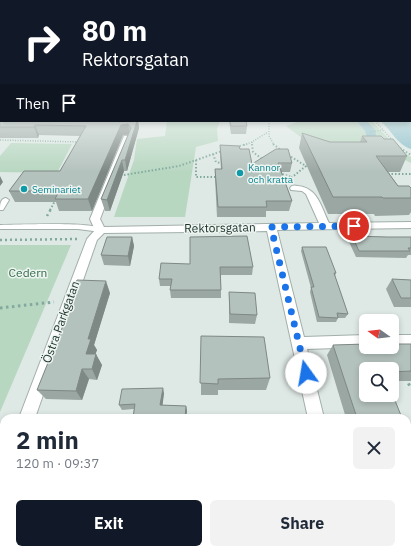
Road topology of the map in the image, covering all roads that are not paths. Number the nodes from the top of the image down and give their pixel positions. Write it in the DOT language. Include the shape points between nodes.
graph roads {
  1 [pos="127,138"];
  2 [pos="294,188"];
  3 [pos="6,200"];
  4 [pos="0,208"];
  5 [pos="411,225"];
  6 [pos="325,226"];
  7 [pos="0,227"];
  8 [pos="271,227"];
  9 [pos="97,234"];
  10 [pos="359,341"];
  11 [pos="399,341"];
  12 [pos="411,341"];
  13 [pos="299,342"];
  14 [pos="29,414"];
  15 [pos="315,414"];
  1 -- 9 [label="street" via="95,219"];
  2 -- 6 [label="street" via="310,193"];
  3 -- 4 [label="lane"];
  5 -- 6 [label="street, Rektorsgatan"];
  6 -- 8 [label="street, Rektorsgatan"];
  7 -- 9 [label="lane" via="78,227"];
  8 -- 9 [label="street, Rektorsgatan"];
  8 -- 13 [label="street"];
  9 -- 14 [label="street, Östra Parkgatan"];
  10 -- 13 [label="street"];
  11 -- 12 [label="street"];
  13 -- 15 [label="street"];
}
